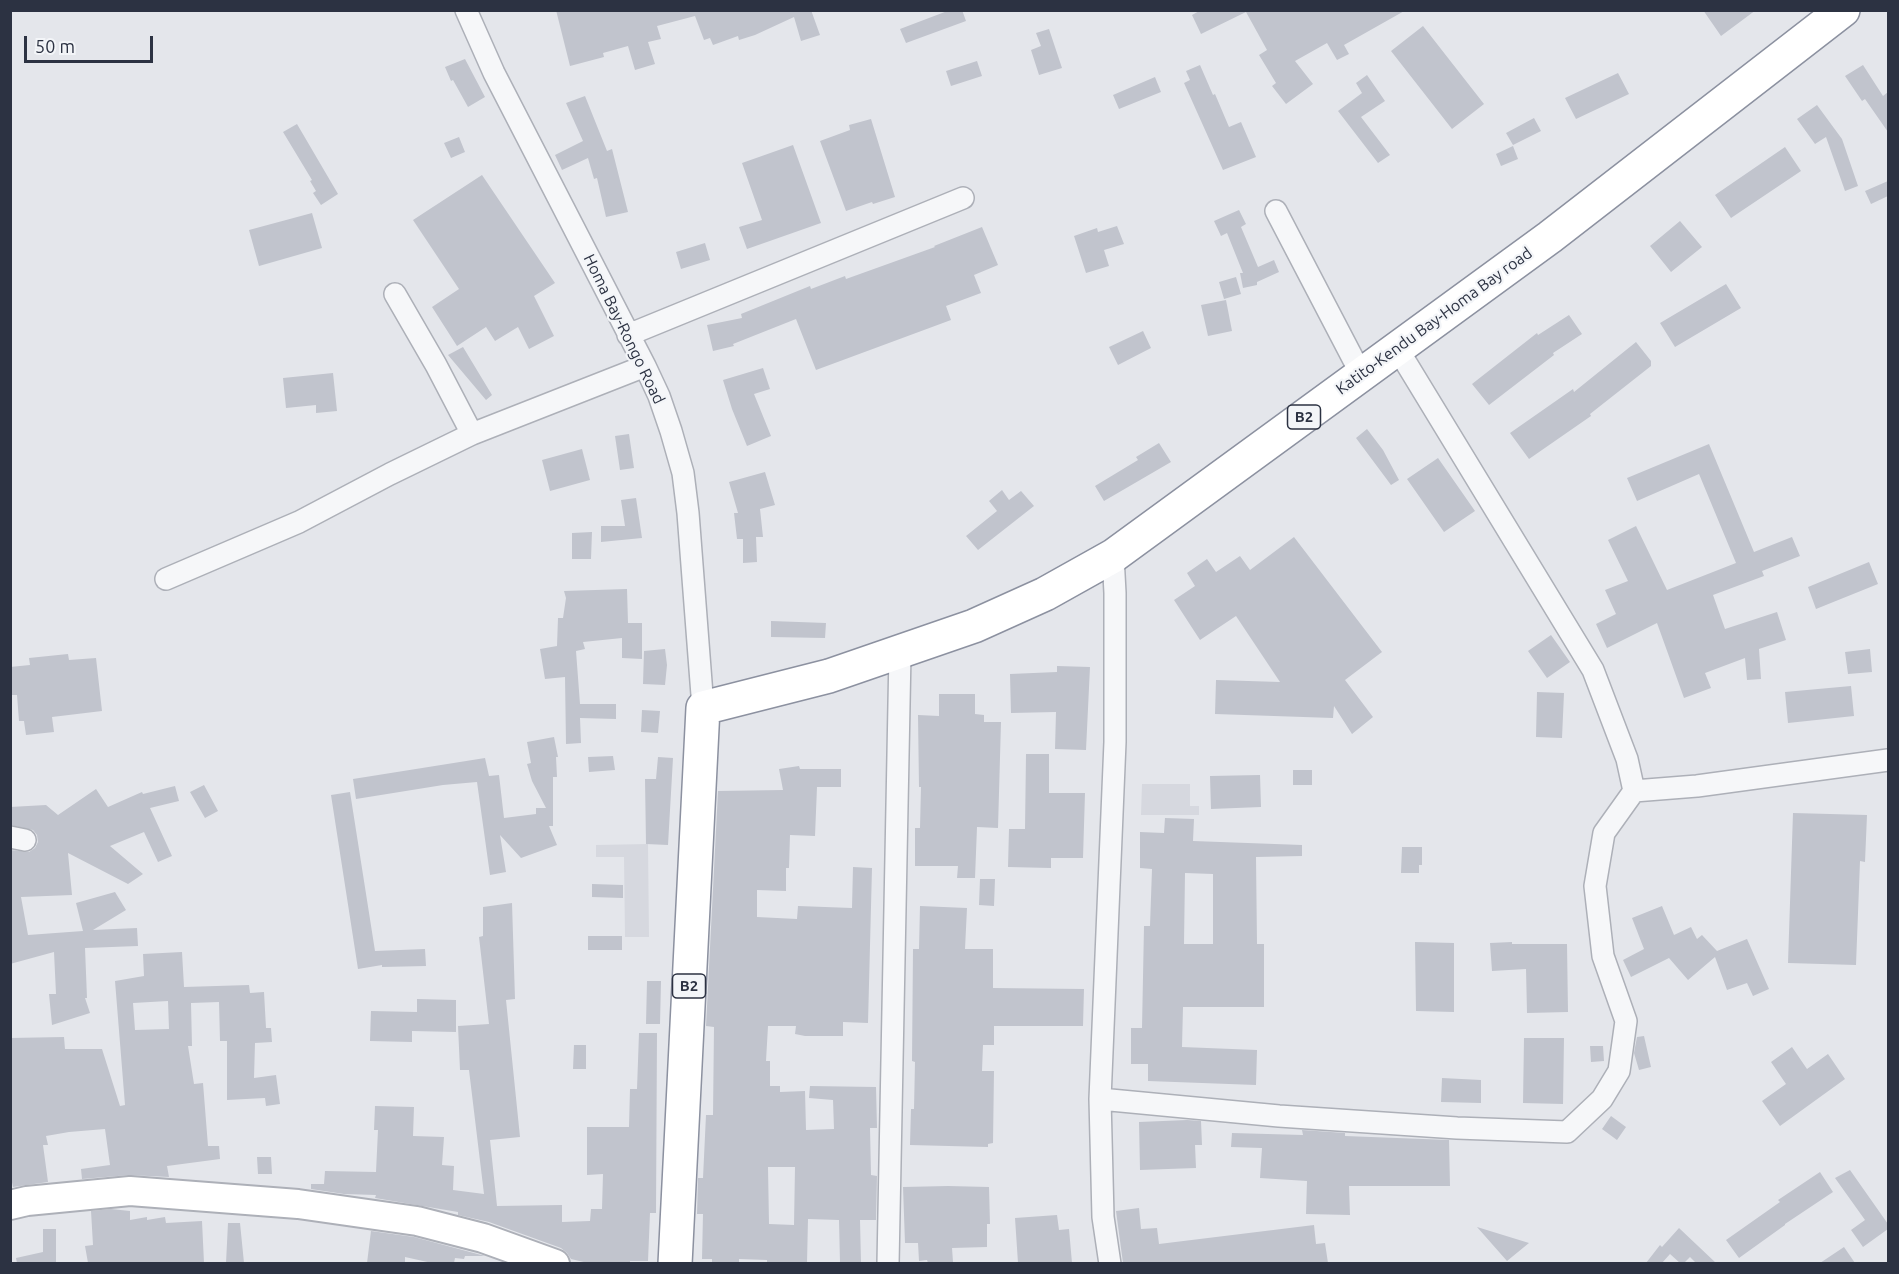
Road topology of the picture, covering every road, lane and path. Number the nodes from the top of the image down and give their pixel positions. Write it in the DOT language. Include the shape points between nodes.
graph roads {
  1 [pos="466,10"];
  2 [pos="1843,10"];
  3 [pos="963,198"];
  4 [pos="1276,211"];
  5 [pos="395,294"];
  6 [pos="628,335"];
  7 [pos="1397,348"];
  8 [pos="645,366"];
  9 [pos="1360,374"];
  10 [pos="472,434"];
  11 [pos="1113,556"];
  12 [pos="166,579"];
  13 [pos="900,653"];
  14 [pos="703,708"];
  15 [pos="1888,760"];
  16 [pos="1634,791"];
  17 [pos="1100,1099"];
  18 [pos="10,1205"];
  19 [pos="555,1263"];
  20 [pos="675,1263"];
  21 [pos="888,1263"];
  22 [pos="1110,1263"];
  1 -- 6 [label="street, Homa Bay-Rongo Road"];
  2 -- 7 [label="highway, Katito-Kendu Bay-Homa Bay road / B2" via="1550,237"];
  3 -- 6 [label="street"];
  4 -- 9 [label="street"];
  5 -- 10 [label="street"];
  6 -- 8 [label="street, Homa Bay-Rongo Road"];
  7 -- 9 [label="highway, Katito-Kendu Bay-Homa Bay road / B2"];
  7 -- 16 [label="street" via="1593,670 1628,759"];
  8 -- 10 [label="street"];
  8 -- 14 [label="street, Homa Bay-Rongo Road" via="659,396 683,473"];
  9 -- 11 [label="highway, Katito-Kendu Bay-Homa Bay road / B2"];
  10 -- 12 [label="street" via="299,522"];
  11 -- 13 [label="highway, Katito-Kendu Bay-Homa Bay road / B2" via="1045,594"];
  11 -- 17 [label="street" via="1114,742"];
  13 -- 14 [label="highway, Katito-Kendu Bay-Homa Bay road / B2"];
  13 -- 21 [label="street"];
  14 -- 20 [label="highway, B2"];
  15 -- 16 [label="street"];
  16 -- 17 [label="street" via="1604,833 1595,886 1603,956 1626,1021 1619,1071 1602,1099 1568,1132 1279,1116"];
  17 -- 22 [label="street" via="1102,1217"];
  18 -- 19 [label="street" via="130,1191 298,1204 417,1221"];
}
